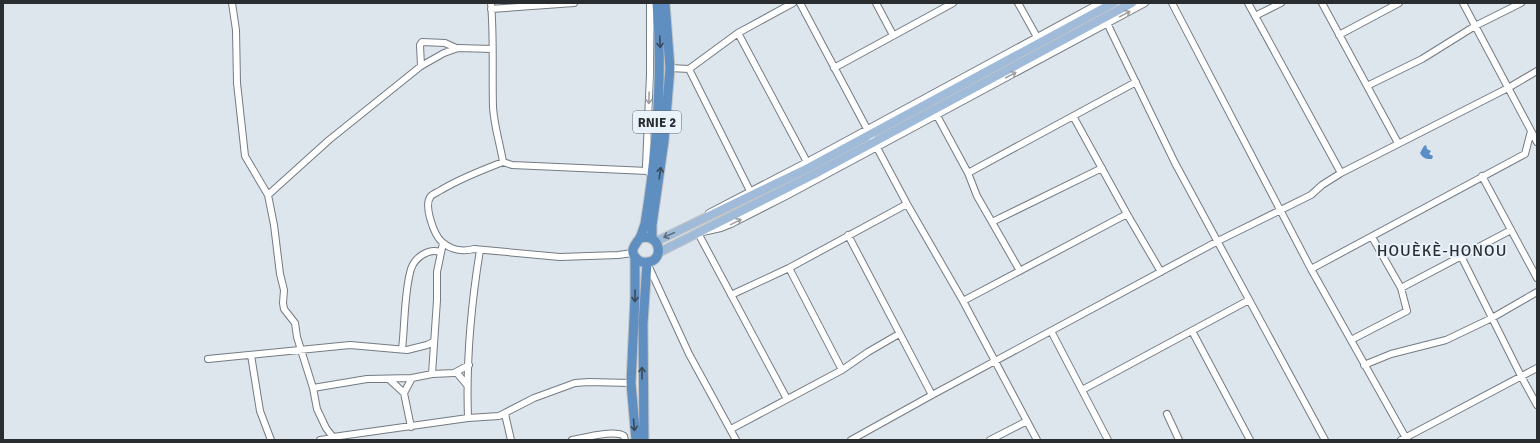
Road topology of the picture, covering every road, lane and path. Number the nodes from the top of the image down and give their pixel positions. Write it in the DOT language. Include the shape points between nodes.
graph roads {
  1 [pos="232,3"];
  2 [pos="574,3"];
  3 [pos="650,3"];
  4 [pos="657,3"];
  5 [pos="665,3"];
  6 [pos="793,3"];
  7 [pos="800,3"];
  8 [pos="877,3"];
  9 [pos="953,3"];
  10 [pos="1018,3"];
  11 [pos="1100,3"];
  12 [pos="1113,3"];
  13 [pos="1132,3"];
  14 [pos="1145,3"];
  15 [pos="1172,3"];
  16 [pos="1248,3"];
  17 [pos="1280,3"];
  18 [pos="1322,3"];
  19 [pos="1399,3"];
  20 [pos="1463,3"];
  21 [pos="1521,3"];
  22 [pos="526,5"];
  23 [pos="1092,5"];
  24 [pos="491,6"];
  25 [pos="1255,16"];
  26 [pos="1107,24"];
  27 [pos="1476,26"];
  28 [pos="738,33"];
  29 [pos="893,35"];
  30 [pos="1339,36"];
  31 [pos="1038,37"];
  32 [pos="456,48"];
  33 [pos="492,49"];
  34 [pos="421,66"];
  35 [pos="670,68"];
  36 [pos="834,68"];
  37 [pos="689,69"];
  38 [pos="1537,71"];
  39 [pos="1136,82"];
  40 [pos="1367,86"];
  41 [pos="1508,88"];
  42 [pos="935,112"];
  43 [pos="1073,116"];
  44 [pos="1531,131"];
  45 [pos="873,138"];
  46 [pos="1537,142"];
  47 [pos="1398,143"];
  48 [pos="503,162"];
  49 [pos="807,162"];
  50 [pos="1102,168"];
  51 [pos="650,173"];
  52 [pos="968,173"];
  53 [pos="1341,173"];
  54 [pos="1482,176"];
  55 [pos="750,191"];
  56 [pos="268,196"];
  57 [pos="907,204"];
  58 [pos="1280,211"];
  59 [pos="1126,214"];
  60 [pos="992,222"];
  61 [pos="694,224"];
  62 [pos="1511,230"];
  63 [pos="698,233"];
  64 [pos="848,235"];
  65 [pos="1372,236"];
  66 [pos="639,239"];
  67 [pos="654,240"];
  68 [pos="1218,241"];
  69 [pos="443,243"];
  70 [pos="480,250"];
  71 [pos="440,252"];
  72 [pos="658,253"];
  73 [pos="634,255"];
  74 [pos="1462,256"];
  75 [pos="647,263"];
  76 [pos="789,268"];
  77 [pos="1310,269"];
  78 [pos="1020,271"];
  79 [pos="1161,272"];
  80 [pos="1537,278"];
  81 [pos="1401,288"];
  82 [pos="1537,292"];
  83 [pos="731,295"];
  84 [pos="1249,300"];
  85 [pos="963,301"];
  86 [pos="1492,318"];
  87 [pos="1051,331"];
  88 [pos="1192,331"];
  89 [pos="899,334"];
  90 [pos="1350,340"];
  91 [pos="433,342"];
  92 [pos="402,349"];
  93 [pos="302,350"];
  94 [pos="251,354"];
  95 [pos="208,359"];
  96 [pos="996,361"];
  97 [pos="469,365"];
  98 [pos="1364,365"];
  99 [pos="1537,368"];
  100 [pos="842,370"];
  101 [pos="456,372"];
  102 [pos="432,374"];
  103 [pos="1521,376"];
  104 [pos="412,378"];
  105 [pos="390,380"];
  106 [pos="632,382"];
  107 [pos="467,385"];
  108 [pos="313,388"];
  109 [pos="1082,390"];
  110 [pos="404,393"];
  111 [pos="932,395"];
  112 [pos="787,399"];
  113 [pos="1537,405"];
  114 [pos="505,414"];
  115 [pos="1168,414"];
  116 [pos="468,418"];
  117 [pos="1027,420"];
  118 [pos="412,427"];
  119 [pos="731,429"];
  120 [pos="334,438"];
  121 [pos="1404,439"];
  122 [pos="271,440"];
  123 [pos="320,440"];
  124 [pos="511,440"];
  125 [pos="572,440"];
  126 [pos="625,440"];
  127 [pos="636,440"];
  128 [pos="644,440"];
  129 [pos="736,440"];
  130 [pos="851,440"];
  131 [pos="990,440"];
  132 [pos="1037,440"];
  133 [pos="1108,440"];
  134 [pos="1180,440"];
  135 [pos="1250,440"];
  136 [pos="1325,440"];
  1 -- 56 [label="street" via="245,156"];
  2 -- 22 [label="street"];
  3 -- 51 [label="street, one-way" via="646,166"];
  4 -- 51 [label="highway, RNIE 2 / RNIE 2, one-way" via="660,71 658,117"];
  5 -- 35 [label="highway, RNIE 2 / RNIE 2"];
  6 -- 28 [label="street"];
  7 -- 36 [label="street"];
  8 -- 29 [label="street"];
  9 -- 29 [label="street"];
  10 -- 31 [label="street"];
  11 -- 23 [label="street"];
  12 -- 45 [label="main road"];
  13 -- 42 [label="main road"];
  26 -- 14 [label="street, one-way"];
  15 -- 58 [label="street"];
  16 -- 25 [label="street"];
  17 -- 25 [label="street"];
  18 -- 30 [label="street"];
  19 -- 30 [label="street"];
  20 -- 27 [label="street"];
  21 -- 27 [label="street"];
  22 -- 24 [label="street"];
  23 -- 31 [label="street"];
  24 -- 33 [label="street"];
  25 -- 53 [label="street"];
  26 -- 39 [label="street"];
  42 -- 26 [label="street, one-way"];
  27 -- 40 [label="street" via="1422,59"];
  27 -- 41 [label="street"];
  28 -- 37 [label="street"];
  28 -- 49 [label="street"];
  29 -- 36 [label="street"];
  30 -- 40 [label="street"];
  31 -- 45 [label="street"];
  32 -- 33 [label="street"];
  32 -- 34 [label="street"];
  32 -- 34 [label="street" via="445,43 422,42"];
  33 -- 48 [label="street" via="494,121"];
  34 -- 56 [label="street" via="329,140"];
  35 -- 37 [label="street"];
  67 -- 35 [label="highway, RNIE 2 / RNIE 2, one-way" via="652,225 664,141"];
  36 -- 45 [label="street"];
  37 -- 55 [label="street"];
  38 -- 41 [label="street"];
  39 -- 43 [label="street"];
  39 -- 68 [label="street" via="1175,163"];
  40 -- 47 [label="street"];
  41 -- 44 [label="street"];
  41 -- 47 [label="street"];
  42 -- 45 [label="main road"];
  42 -- 52 [label="street"];
  43 -- 50 [label="street"];
  43 -- 52 [label="street"];
  44 -- 46 [label="street"];
  44 -- 54 [label="street" via="1525,154"];
  45 -- 49 [label="street"];
  45 -- 57 [label="street"];
  45 -- 61 [label="main road"];
  63 -- 45 [label="main road, one-way" via="756,204"];
  47 -- 53 [label="street"];
  48 -- 51 [label="street" via="512,165"];
  48 -- 69 [label="street" via="457,181 431,196 428,201 429,215 435,232"];
  49 -- 55 [label="street"];
  50 -- 59 [label="street"];
  50 -- 60 [label="street"];
  51 -- 66 [label="highway, RNIE 2 / RNIE 2" via="645,224"];
  52 -- 60 [label="street" via="977,196"];
  53 -- 58 [label="street" via="1311,195"];
  54 -- 62 [label="street"];
  54 -- 65 [label="street"];
  55 -- 61 [label="street" via="715,209"];
  56 -- 93 [label="street" via="284,290 284,309 295,323"];
  57 -- 64 [label="street"];
  57 -- 85 [label="street"];
  58 -- 68 [label="street"];
  58 -- 77 [label="street"];
  59 -- 78 [label="street"];
  59 -- 79 [label="street"];
  60 -- 78 [label="street"];
  61 -- 67 [label="main road, one-way"];
  62 -- 74 [label="street"];
  62 -- 80 [label="street"];
  63 -- 72 [label="main road"];
  63 -- 83 [label="street"];
  64 -- 76 [label="street"];
  64 -- 89 [label="street"];
  65 -- 77 [label="street"];
  65 -- 81 [label="street"];
  66 -- 67 [label="highway" via="646,237"];
  66 -- 73 [label="highway, RNIE 2 / RNIE 2" via="635,243"];
  67 -- 72 [label="highway, RNIE 2 / RNIE 2"];
  68 -- 79 [label="street"];
  68 -- 84 [label="street"];
  69 -- 70 [label="street" via="461,251"];
  69 -- 71 [label="street"];
  70 -- 73 [label="street" via="560,257"];
  70 -- 97 [label="street" via="473,296"];
  71 -- 91 [label="street"];
  71 -- 92 [label="street" via="434,250 426,253 415,261 412,268"];
  72 -- 75 [label="highway"];
  73 -- 75 [label="highway"];
  73 -- 106 [label="highway, RNIE 2 / RNIE 2, one-way"];
  74 -- 81 [label="street"];
  74 -- 86 [label="street"];
  75 -- 119 [label="street" via="689,354"];
  128 -- 75 [label="highway, one-way" via="643,324"];
  76 -- 83 [label="street"];
  76 -- 100 [label="street"];
  77 -- 90 [label="street"];
  78 -- 85 [label="street"];
  79 -- 87 [label="street"];
  81 -- 90 [label="street" via="1407,311"];
  82 -- 86 [label="street"];
  83 -- 112 [label="street"];
  84 -- 88 [label="street"];
  84 -- 136 [label="street"];
  85 -- 96 [label="street"];
  86 -- 98 [label="street" via="1446,340 1391,354"];
  86 -- 103 [label="street"];
  87 -- 96 [label="street"];
  87 -- 109 [label="street"];
  88 -- 109 [label="street"];
  88 -- 135 [label="street"];
  89 -- 100 [label="street"];
  89 -- 111 [label="street"];
  90 -- 98 [label="street"];
  91 -- 92 [label="street" via="416,348"];
  91 -- 102 [label="street"];
  92 -- 93 [label="street" via="350,345"];
  93 -- 94 [label="street"];
  93 -- 108 [label="street"];
  94 -- 95 [label="street"];
  94 -- 122 [label="street" via="260,411"];
  96 -- 111 [label="street"];
  96 -- 117 [label="street"];
  97 -- 101 [label="street"];
  97 -- 107 [label="street"];
  98 -- 121 [label="street"];
  99 -- 103 [label="street"];
  100 -- 112 [label="street"];
  101 -- 102 [label="street"];
  101 -- 107 [label="street"];
  102 -- 104 [label="street"];
  103 -- 113 [label="street"];
  103 -- 121 [label="street"];
  104 -- 105 [label="street"];
  104 -- 110 [label="street"];
  105 -- 108 [label="street" via="367,379"];
  105 -- 110 [label="street"];
  106 -- 114 [label="street" via="575,383 534,398"];
  106 -- 127 [label="highway, RNIE 2 / RNIE 2, one-way"];
  107 -- 116 [label="street"];
  108 -- 120 [label="street" via="319,413"];
  109 -- 133 [label="street"];
  110 -- 118 [label="street"];
  111 -- 130 [label="street"];
  112 -- 119 [label="street"];
  114 -- 116 [label="street"];
  114 -- 124 [label="street"];
  115 -- 134 [label="street"];
  116 -- 118 [label="street"];
  117 -- 131 [label="street"];
  117 -- 132 [label="street"];
  118 -- 120 [label="street" via="374,430"];
  119 -- 129 [label="street"];
  120 -- 123 [label="street"];
  125 -- 126 [label="street" via="617,433 624,436"];
}
